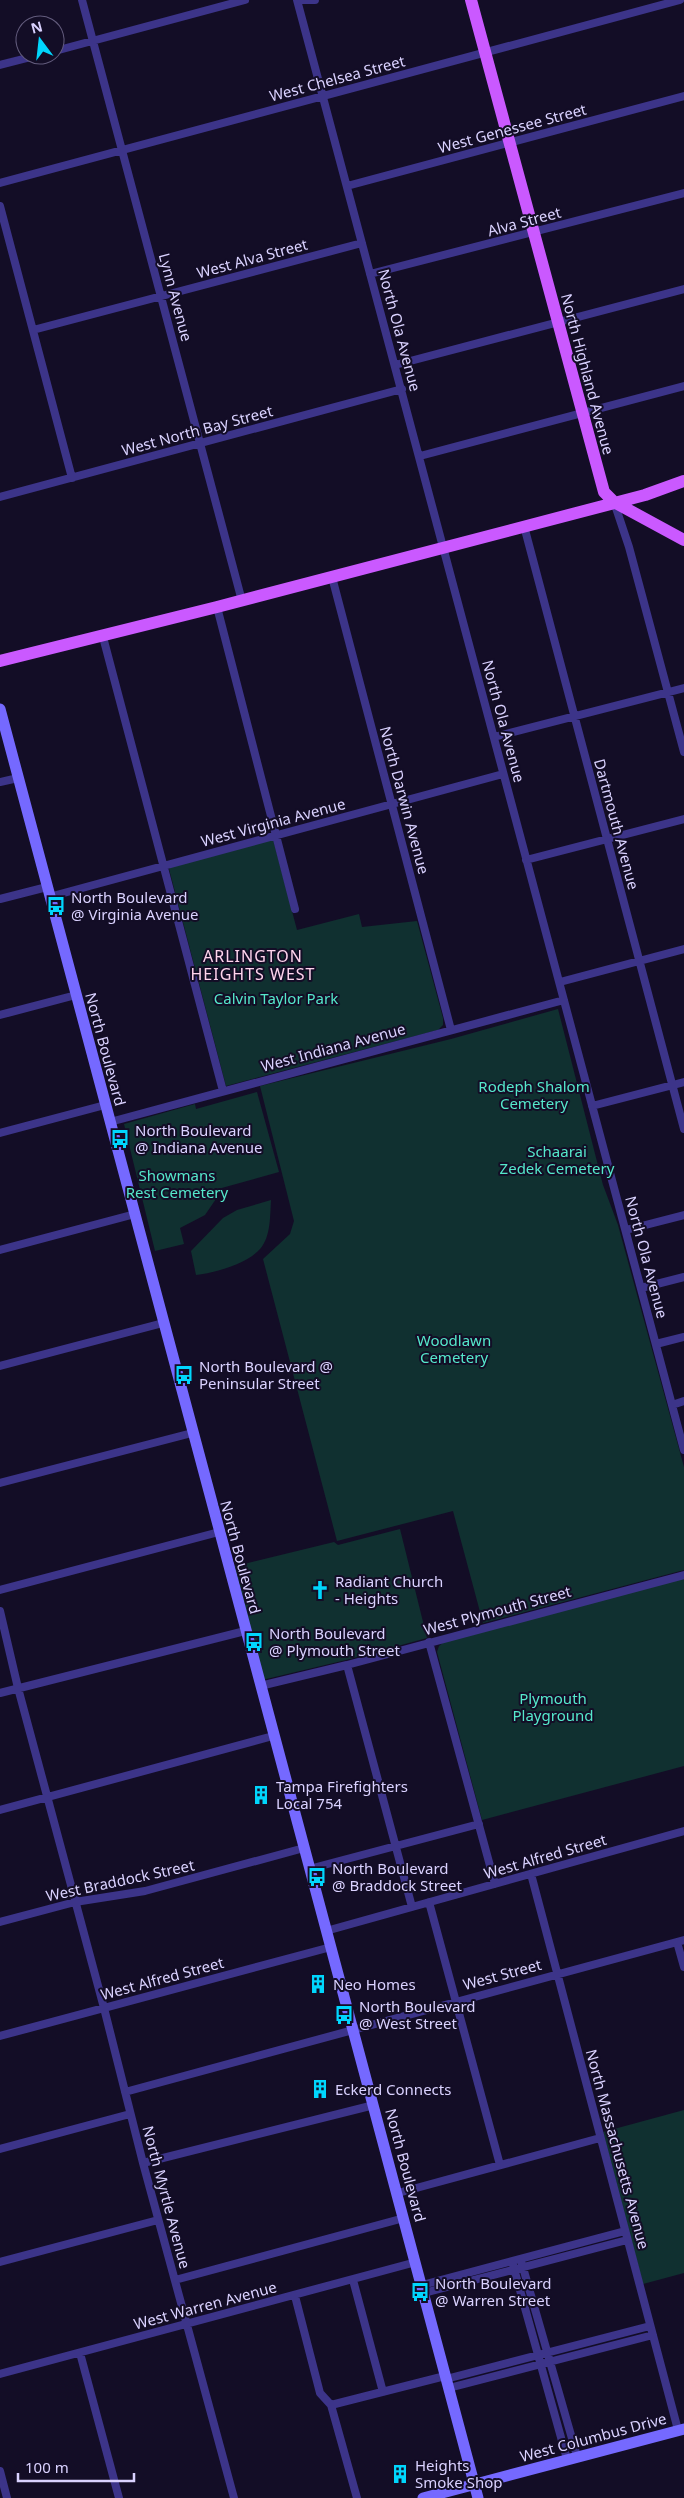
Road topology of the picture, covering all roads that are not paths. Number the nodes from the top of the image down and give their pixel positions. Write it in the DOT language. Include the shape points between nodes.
graph roads {
  1 [pos="82,0"];
  2 [pos="245,0"];
  3 [pos="296,0"];
  4 [pos="303,0"];
  5 [pos="315,0"];
  6 [pos="471,0"];
  7 [pos="680,0"];
  8 [pos="93,41"];
  9 [pos="65,48"];
  10 [pos="485,52"];
  11 [pos="15,61"];
  12 [pos="0,65"];
  13 [pos="684,96"];
  14 [pos="323,97"];
  15 [pos="509,143"];
  16 [pos="122,150"];
  17 [pos="0,183"];
  18 [pos="347,186"];
  19 [pos="684,193"];
  20 [pos="0,206"];
  21 [pos="3,233"];
  22 [pos="533,233"];
  23 [pos="362,243"];
  24 [pos="370,274"];
  25 [pos="684,289"];
  26 [pos="162,297"];
  27 [pos="558,323"];
  28 [pos="33,330"];
  29 [pos="395,365"];
  30 [pos="684,386"];
  31 [pos="402,389"];
  32 [pos="582,413"];
  33 [pos="201,444"];
  34 [pos="420,456"];
  35 [pos="72,478"];
  36 [pos="684,481"];
  37 [pos="684,489"];
  38 [pos="645,495"];
  39 [pos="0,497"];
  40 [pos="614,502"];
  41 [pos="524,526"];
  42 [pos="684,540"];
  43 [pos="444,547"];
  44 [pos="332,577"];
  45 [pos="242,601"];
  46 [pos="217,607"];
  47 [pos="103,637"];
  48 [pos="0,662"];
  49 [pos="684,688"];
  50 [pos="668,692"];
  51 [pos="0,709"];
  52 [pos="575,717"];
  53 [pos="494,737"];
  54 [pos="684,752"];
  55 [pos="503,774"];
  56 [pos="18,778"];
  57 [pos="0,782"];
  58 [pos="392,805"];
  59 [pos="684,819"];
  60 [pos="276,835"];
  61 [pos="607,840"];
  62 [pos="526,860"];
  63 [pos="164,865"];
  64 [pos="48,892"];
  65 [pos="0,899"];
  66 [pos="295,909"];
  67 [pos="684,949"];
  68 [pos="639,961"];
  69 [pos="560,982"];
  70 [pos="76,995"];
  71 [pos="564,1000"];
  72 [pos="0,1015"];
  73 [pos="451,1030"];
  74 [pos="684,1082"];
  75 [pos="672,1085"];
  76 [pos="223,1091"];
  77 [pos="105,1105"];
  78 [pos="592,1106"];
  79 [pos="110,1122"];
  80 [pos="684,1129"];
  81 [pos="0,1133"];
  82 [pos="134,1214"];
  83 [pos="684,1215"];
  84 [pos="626,1230"];
  85 [pos="0,1250"];
  86 [pos="684,1276"];
  87 [pos="641,1288"];
  88 [pos="164,1323"];
  89 [pos="684,1337"];
  90 [pos="656,1344"];
  91 [pos="0,1366"];
  92 [pos="684,1401"];
  93 [pos="672,1405"];
  94 [pos="192,1433"];
  95 [pos="684,1450"];
  96 [pos="0,1483"];
  97 [pos="219,1532"];
  98 [pos="684,1575"];
  99 [pos="0,1590"];
  100 [pos="0,1611"];
  101 [pos="245,1631"];
  102 [pos="430,1642"];
  103 [pos="347,1665"];
  104 [pos="260,1686"];
  105 [pos="18,1688"];
  106 [pos="0,1693"];
  107 [pos="273,1736"];
  108 [pos="47,1797"];
  109 [pos="0,1810"];
  110 [pos="479,1824"];
  111 [pos="684,1831"];
  112 [pos="396,1846"];
  113 [pos="304,1848"];
  114 [pos="309,1869"];
  115 [pos="531,1874"];
  116 [pos="495,1884"];
  117 [pos="75,1902"];
  118 [pos="429,1902"];
  119 [pos="412,1908"];
  120 [pos="0,1922"];
  121 [pos="326,1931"];
  122 [pos="681,1941"];
  123 [pos="331,1947"];
  124 [pos="684,1967"];
  125 [pos="557,1973"];
  126 [pos="455,2001"];
  127 [pos="104,2008"];
  128 [pos="353,2029"];
  129 [pos="0,2036"];
  130 [pos="125,2092"];
  131 [pos="374,2105"];
  132 [pos="130,2114"];
  133 [pos="600,2138"];
  134 [pos="0,2149"];
  135 [pos="143,2163"];
  136 [pos="500,2165"];
  137 [pos="398,2193"];
  138 [pos="404,2218"];
  139 [pos="158,2220"];
  140 [pos="625,2231"];
  141 [pos="627,2240"];
  142 [pos="521,2259"];
  143 [pos="0,2262"];
  144 [pos="416,2262"];
  145 [pos="513,2265"];
  146 [pos="523,2267"];
  147 [pos="175,2280"];
  148 [pos="353,2280"];
  149 [pos="423,2289"];
  150 [pos="294,2296"];
  151 [pos="187,2324"];
  152 [pos="650,2326"];
  153 [pos="653,2335"];
  154 [pos="80,2353"];
  155 [pos="548,2353"];
  156 [pos="538,2355"];
  157 [pos="550,2361"];
  158 [pos="541,2364"];
  159 [pos="0,2374"];
  160 [pos="447,2381"];
  161 [pos="382,2392"];
  162 [pos="331,2405"];
  163 [pos="681,2429"];
  164 [pos="572,2458"];
  165 [pos="0,2471"];
  166 [pos="474,2484"];
  167 [pos="7,2498"];
  168 [pos="120,2498"];
  169 [pos="234,2498"];
  170 [pos="357,2498"];
  171 [pos="423,2498"];
  172 [pos="478,2498"];
  1 -- 8 [label="street, Lynn Avenue"];
  2 -- 8 [label="street"];
  3 -- 14 [label="street, North Ola Avenue"];
  4 -- 5 [label="street"];
  6 -- 10 [label="main road, North Highland Avenue"];
  7 -- 10 [label="street, West Chelsea Street"];
  8 -- 9 [label="street"];
  8 -- 16 [label="street, Lynn Avenue"];
  10 -- 14 [label="street, West Chelsea Street"];
  10 -- 15 [label="main road, North Highland Avenue"];
  11 -- 12 [label="street"];
  13 -- 15 [label="street, West Genessee Street"];
  14 -- 16 [label="street, West Chelsea Street"];
  14 -- 18 [label="street, North Ola Avenue"];
  15 -- 18 [label="street, West Genessee Street"];
  15 -- 22 [label="main road, North Highland Avenue"];
  16 -- 17 [label="street, West Chelsea Street"];
  16 -- 26 [label="street, Lynn Avenue"];
  18 -- 23 [label="street, North Ola Avenue"];
  19 -- 22 [label="street, Alva Street"];
  20 -- 21 [label="street"];
  21 -- 28 [label="street"];
  22 -- 24 [label="street, Alva Street"];
  22 -- 27 [label="main road, North Highland Avenue"];
  23 -- 24 [label="street, North Ola Avenue"];
  23 -- 26 [label="street, West Alva Street"];
  24 -- 29 [label="street, North Ola Avenue"];
  25 -- 27 [label="street"];
  26 -- 28 [label="street, West Alva Street"];
  26 -- 33 [label="street, Lynn Avenue"];
  27 -- 29 [label="street"];
  27 -- 32 [label="main road, North Highland Avenue"];
  28 -- 35 [label="street"];
  29 -- 31 [label="street, North Ola Avenue"];
  30 -- 32 [label="street"];
  31 -- 33 [label="street, West North Bay Street"];
  31 -- 34 [label="street, North Ola Avenue"];
  32 -- 34 [label="street"];
  32 -- 40 [label="main road, North Highland Avenue" via="604,492"];
  33 -- 35 [label="street, West North Bay Street"];
  33 -- 45 [label="street, Lynn Avenue"];
  34 -- 43 [label="street, North Ola Avenue"];
  35 -- 39 [label="street, West North Bay Street"];
  36 -- 38 [label="main road"];
  37 -- 38 [label="main road"];
  38 -- 40 [label="main road"];
  40 -- 41 [label="main road"];
  40 -- 42 [label="main road"];
  40 -- 50 [label="street, North Highland Avenue" via="622,521"];
  41 -- 43 [label="main road"];
  41 -- 52 [label="street, Dartmouth Avenue"];
  43 -- 44 [label="main road"];
  43 -- 53 [label="street, North Ola Avenue"];
  44 -- 45 [label="main road"];
  44 -- 58 [label="street, North Darwin Avenue"];
  45 -- 46 [label="main road"];
  46 -- 47 [label="main road"];
  46 -- 60 [label="street"];
  47 -- 48 [label="main road"];
  47 -- 63 [label="street"];
  49 -- 50 [label="street"];
  50 -- 52 [label="street"];
  50 -- 54 [label="street, North Highland Avenue"];
  51 -- 56 [label="street, North Boulevard"];
  52 -- 53 [label="street"];
  52 -- 61 [label="street, Dartmouth Avenue"];
  53 -- 55 [label="street, North Ola Avenue"];
  55 -- 58 [label="street, West Virginia Avenue"];
  55 -- 62 [label="street, North Ola Avenue"];
  56 -- 57 [label="street"];
  56 -- 64 [label="street, North Boulevard"];
  58 -- 60 [label="street, West Virginia Avenue"];
  58 -- 73 [label="street, North Darwin Avenue"];
  59 -- 61 [label="street"];
  60 -- 63 [label="street, West Virginia Avenue"];
  60 -- 66 [label="street"];
  61 -- 62 [label="street"];
  61 -- 68 [label="street, Dartmouth Avenue"];
  62 -- 69 [label="street, North Ola Avenue"];
  63 -- 64 [label="street, West Virginia Avenue"];
  63 -- 76 [label="street"];
  64 -- 65 [label="street, West Virginia Avenue"];
  64 -- 70 [label="street, North Boulevard"];
  67 -- 68 [label="street"];
  68 -- 69 [label="street"];
  68 -- 75 [label="street, Dartmouth Avenue"];
  69 -- 71 [label="street, North Ola Avenue"];
  70 -- 72 [label="street"];
  70 -- 77 [label="street, North Boulevard"];
  71 -- 73 [label="street, West Indiana Avenue"];
  71 -- 78 [label="street, North Ola Avenue"];
  73 -- 76 [label="street, West Indiana Avenue"];
  74 -- 75 [label="street"];
  75 -- 78 [label="street"];
  75 -- 80 [label="street, Dartmouth Avenue"];
  76 -- 79 [label="street, West Indiana Avenue"];
  77 -- 79 [label="street, North Boulevard"];
  77 -- 81 [label="street"];
  78 -- 84 [label="street, North Ola Avenue"];
  79 -- 82 [label="street, North Boulevard"];
  82 -- 85 [label="street"];
  82 -- 88 [label="street, North Boulevard"];
  83 -- 84 [label="street"];
  84 -- 87 [label="street, North Ola Avenue"];
  86 -- 87 [label="street"];
  87 -- 90 [label="street, North Ola Avenue"];
  88 -- 91 [label="street"];
  88 -- 94 [label="street, North Boulevard"];
  89 -- 90 [label="street"];
  90 -- 93 [label="street, North Ola Avenue"];
  92 -- 93 [label="street"];
  93 -- 95 [label="street, North Ola Avenue"];
  94 -- 96 [label="street"];
  94 -- 97 [label="street, North Boulevard"];
  97 -- 99 [label="street"];
  97 -- 101 [label="street, North Boulevard"];
  98 -- 102 [label="street, West Plymouth Street"];
  100 -- 105 [label="street, North Myrtle Avenue"];
  101 -- 104 [label="street, North Boulevard"];
  101 -- 105 [label="street"];
  102 -- 103 [label="street, West Plymouth Street"];
  102 -- 110 [label="street"];
  103 -- 104 [label="street, West Plymouth Street"];
  103 -- 112 [label="street"];
  104 -- 107 [label="street, North Boulevard"];
  105 -- 106 [label="street"];
  105 -- 108 [label="street, North Myrtle Avenue"];
  107 -- 108 [label="street"];
  107 -- 113 [label="street, North Boulevard"];
  108 -- 109 [label="street"];
  108 -- 117 [label="street, North Myrtle Avenue"];
  110 -- 112 [label="street"];
  110 -- 116 [label="street"];
  111 -- 115 [label="street, West Alfred Street"];
  112 -- 114 [label="street"];
  112 -- 119 [label="street"];
  113 -- 114 [label="street, North Boulevard"];
  113 -- 117 [label="street, West Braddock Street" via="145,1892"];
  114 -- 121 [label="street, North Boulevard"];
  115 -- 116 [label="street, West Alfred Street"];
  115 -- 125 [label="street, North Massachusetts Avenue"];
  116 -- 118 [label="street, West Alfred Street"];
  117 -- 120 [label="street, West Braddock Street"];
  117 -- 127 [label="street, North Myrtle Avenue"];
  118 -- 119 [label="street, West Alfred Street"];
  118 -- 126 [label="street"];
  119 -- 121 [label="street, West Alfred Street"];
  121 -- 123 [label="street, North Boulevard"];
  122 -- 124 [label="street"];
  122 -- 125 [label="street, West Street"];
  123 -- 127 [label="street, West Alfred Street"];
  123 -- 128 [label="street, North Boulevard"];
  125 -- 126 [label="street, West Street"];
  125 -- 133 [label="street, North Massachusetts Avenue"];
  126 -- 128 [label="street, West Street"];
  126 -- 136 [label="street"];
  127 -- 129 [label="street, West Alfred Street"];
  127 -- 130 [label="street, North Myrtle Avenue"];
  128 -- 130 [label="street, West Street"];
  128 -- 131 [label="street, North Boulevard"];
  130 -- 132 [label="street, North Myrtle Avenue"];
  131 -- 135 [label="street"];
  131 -- 137 [label="street, North Boulevard"];
  132 -- 134 [label="street"];
  132 -- 135 [label="street, North Myrtle Avenue"];
  133 -- 136 [label="street"];
  133 -- 140 [label="street, North Massachusetts Avenue"];
  135 -- 139 [label="street, North Myrtle Avenue"];
  136 -- 137 [label="street"];
  137 -- 138 [label="street, North Boulevard"];
  138 -- 144 [label="street, North Boulevard"];
  138 -- 147 [label="street"];
  139 -- 143 [label="street"];
  139 -- 147 [label="street, North Myrtle Avenue"];
  140 -- 141 [label="street, North Massachusetts Avenue"];
  140 -- 142 [label="street"];
  141 -- 146 [label="street"];
  141 -- 152 [label="street, North Massachusetts Avenue"];
  142 -- 145 [label="street"];
  142 -- 146 [label="street"];
  144 -- 148 [label="street, West Warren Avenue"];
  144 -- 149 [label="street, North Boulevard"];
  145 -- 146 [label="street"];
  145 -- 149 [label="street"];
  145 -- 156 [label="street"];
  146 -- 155 [label="street"];
  147 -- 151 [label="street, North Myrtle Avenue"];
  148 -- 150 [label="street, West Warren Avenue"];
  148 -- 161 [label="street"];
  149 -- 160 [label="street, North Boulevard"];
  150 -- 151 [label="street, West Warren Avenue"];
  150 -- 162 [label="street" via="320,2393"];
  151 -- 154 [label="street, West Warren Avenue"];
  151 -- 169 [label="street, North Myrtle Avenue"];
  152 -- 153 [label="street, North Massachusetts Avenue"];
  152 -- 155 [label="street"];
  153 -- 157 [label="street"];
  153 -- 163 [label="street, North Massachusetts Avenue"];
  154 -- 159 [label="street, West Warren Avenue"];
  154 -- 168 [label="street"];
  155 -- 156 [label="street"];
  155 -- 157 [label="street"];
  156 -- 158 [label="street"];
  156 -- 160 [label="street"];
  157 -- 158 [label="street"];
  157 -- 164 [label="street"];
  158 -- 160 [label="street"];
  158 -- 164 [label="street"];
  160 -- 161 [label="street"];
  160 -- 166 [label="street, North Boulevard"];
  161 -- 162 [label="street"];
  162 -- 170 [label="street"];
  163 -- 164 [label="street, West Columbus Drive"];
  164 -- 166 [label="street, West Columbus Drive"];
  165 -- 167 [label="street"];
  166 -- 171 [label="street, West Columbus Drive"];
  166 -- 172 [label="street, North Boulevard"];
}
